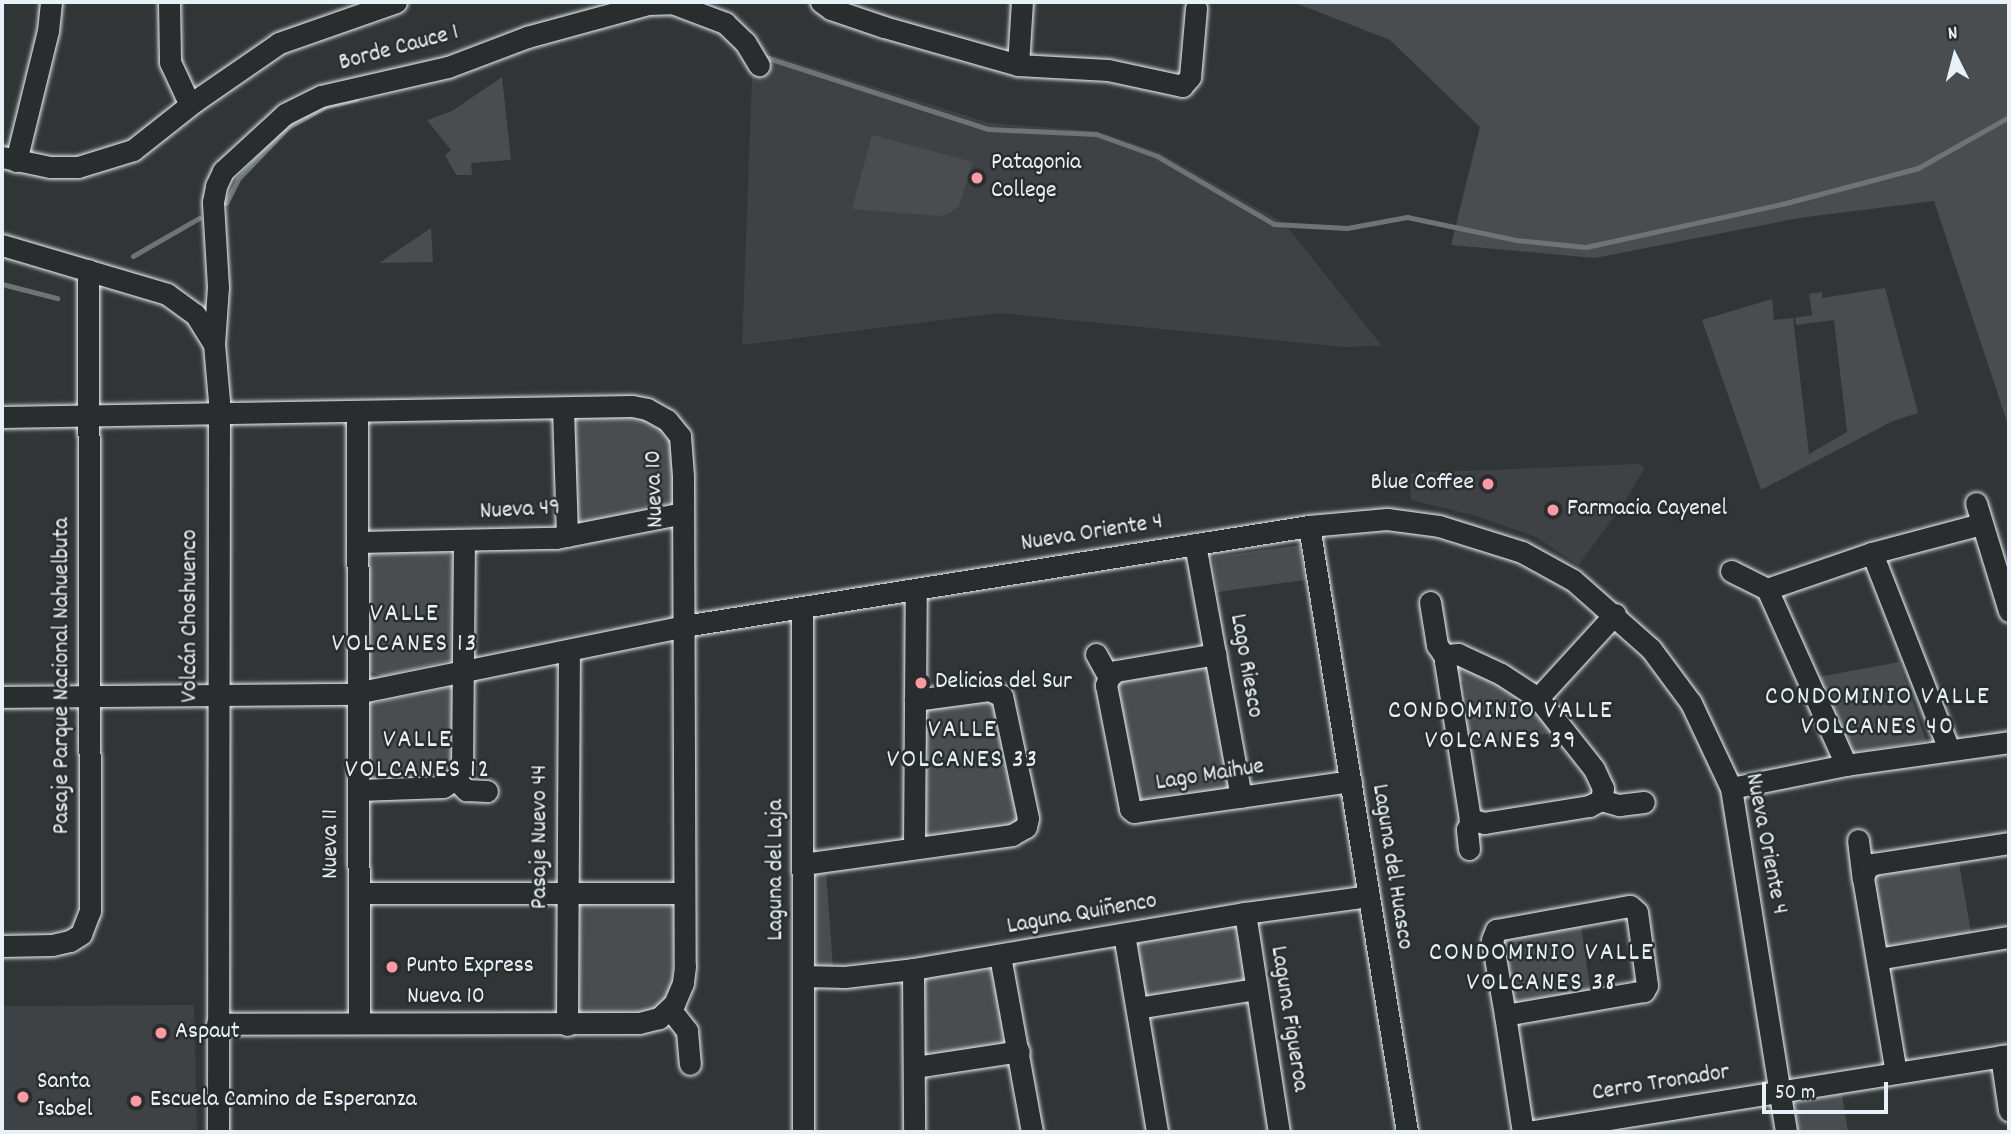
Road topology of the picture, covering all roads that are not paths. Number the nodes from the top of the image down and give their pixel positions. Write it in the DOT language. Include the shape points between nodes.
graph roads {
  1 [pos="51,2"];
  2 [pos="169,2"];
  3 [pos="396,2"];
  4 [pos="821,2"];
  5 [pos="1022,2"];
  6 [pos="356,7"];
  7 [pos="1196,8"];
  8 [pos="862,10"];
  9 [pos="759,65"];
  10 [pos="1018,65"];
  11 [pos="190,105"];
  12 [pos="9,159"];
  13 [pos="2,245"];
  14 [pos="88,270"];
  15 [pos="214,344"];
  16 [pos="563,408"];
  17 [pos="357,412"];
  18 [pos="88,416"];
  19 [pos="219,416"];
  20 [pos="2,418"];
  21 [pos="1976,503"];
  22 [pos="683,513"];
  23 [pos="1980,524"];
  24 [pos="1309,526"];
  25 [pos="566,536"];
  26 [pos="464,540"];
  27 [pos="358,542"];
  28 [pos="1195,544"];
  29 [pos="1872,553"];
  30 [pos="1731,571"];
  31 [pos="916,589"];
  32 [pos="1767,589"];
  33 [pos="1430,602"];
  34 [pos="802,607"];
  35 [pos="2009,611"];
  36 [pos="1615,614"];
  37 [pos="684,626"];
  38 [pos="569,650"];
  39 [pos="1096,654"];
  40 [pos="1216,654"];
  41 [pos="1445,657"];
  42 [pos="464,670"];
  43 [pos="1109,677"];
  44 [pos="358,692"];
  45 [pos="216,695"];
  46 [pos="90,696"];
  47 [pos="2,697"];
  48 [pos="1538,698"];
  49 [pos="915,700"];
  50 [pos="2009,742"];
  51 [pos="1949,749"];
  52 [pos="1846,765"];
  53 [pos="456,779"];
  54 [pos="1350,781"];
  55 [pos="1731,788"];
  56 [pos="359,790"];
  57 [pos="488,791"];
  58 [pos="1241,797"];
  59 [pos="1601,800"];
  60 [pos="1644,802"];
  61 [pos="1472,821"];
  62 [pos="1858,840"];
  63 [pos="2009,842"];
  64 [pos="914,848"];
  65 [pos="1469,849"];
  66 [pos="803,864"];
  67 [pos="1863,878"];
  68 [pos="684,892"];
  69 [pos="359,893"];
  70 [pos="567,893"];
  71 [pos="1369,896"];
  72 [pos="1245,913"];
  73 [pos="1124,934"];
  74 [pos="2009,937"];
  75 [pos="2,946"];
  76 [pos="1000,956"];
  77 [pos="1877,959"];
  78 [pos="913,969"];
  79 [pos="803,975"];
  80 [pos="1256,989"];
  81 [pos="1137,1008"];
  82 [pos="670,1009"];
  83 [pos="1505,1015"];
  84 [pos="359,1023"];
  85 [pos="217,1024"];
  86 [pos="567,1025"];
  87 [pos="1019,1051"];
  88 [pos="2005,1056"];
  89 [pos="690,1064"];
  90 [pos="915,1067"];
  91 [pos="1896,1073"];
  92 [pos="1780,1092"];
  93 [pos="2009,1110"];
  94 [pos="218,1132"];
  95 [pos="803,1132"];
  96 [pos="914,1132"];
  97 [pos="1032,1132"];
  98 [pos="1157,1132"];
  99 [pos="1279,1132"];
  100 [pos="1407,1132"];
  101 [pos="1534,1132"];
  102 [pos="1786,1132"];
  1 -- 12 [label="street" via="48,31"];
  2 -- 11 [label="street" via="170,62"];
  3 -- 6 [label="street"];
  4 -- 8 [label="street" via="831,9"];
  5 -- 10 [label="street"];
  6 -- 11 [label="street" via="279,43"];
  7 -- 10 [label="street" via="1190,77 1182,86 1108,70"];
  8 -- 10 [label="street"];
  9 -- 15 [label="street, Borde Cauce 1" via="745,42 725,23 672,3 648,4 527,37 448,67 321,96 285,114 223,171 216,186 212,202 218,287"];
  11 -- 12 [label="street" via="133,150 103,161 50,167"];
  13 -- 14 [label="street, Volcán Choshuenco"];
  14 -- 15 [label="street, Volcán Choshuenco" via="167,294 195,314"];
  14 -- 18 [label="street, Pasaje Parque Nacional Nahuelbuta"];
  15 -- 19 [label="street, Volcán Choshuenco"];
  16 -- 17 [label="street, Nueva 10"];
  16 -- 22 [label="street, Nueva 10" via="632,406 667,420 682,446"];
  16 -- 25 [label="street"];
  17 -- 19 [label="street, Nueva 10"];
  17 -- 27 [label="street, Nueva 11"];
  18 -- 19 [label="street, Nueva 10"];
  18 -- 20 [label="street, Nueva 10"];
  18 -- 46 [label="street, Pasaje Parque Nacional Nahuelbuta"];
  19 -- 45 [label="street, Volcán Choshuenco"];
  21 -- 23 [label="street"];
  22 -- 25 [label="street, Nueva 49"];
  22 -- 37 [label="street, Nueva 10"];
  23 -- 29 [label="street"];
  23 -- 35 [label="street"];
  24 -- 28 [label="street, Nueva Oriente 4"];
  24 -- 36 [label="street, Nueva Oriente 4" via="1403,520 1469,534 1549,565"];
  24 -- 54 [label="street, Laguna del Huasco"];
  25 -- 26 [label="street, Nueva 49"];
  26 -- 27 [label="street, Nueva 49"];
  26 -- 42 [label="street"];
  27 -- 44 [label="street, Nueva 11"];
  28 -- 31 [label="street, Nueva Oriente 4"];
  28 -- 40 [label="street, Lago Riesco"];
  29 -- 32 [label="street"];
  29 -- 51 [label="street"];
  30 -- 32 [label="street"];
  31 -- 34 [label="street, Nueva Oriente 4"];
  31 -- 49 [label="street"];
  32 -- 52 [label="street"];
  33 -- 41 [label="street" via="1437,645"];
  34 -- 37 [label="street, Nueva Oriente 4"];
  34 -- 66 [label="street, Laguna del Laja"];
  36 -- 48 [label="street"];
  36 -- 55 [label="street, Nueva Oriente 4" via="1651,649 1686,695"];
  37 -- 38 [label="street, Nueva Oriente 4"];
  37 -- 68 [label="street, Nueva 10"];
  38 -- 42 [label="street, Nueva Oriente 4"];
  38 -- 70 [label="street, Pasaje Nuevo 44"];
  39 -- 43 [label="street, Lago Maihue"];
  40 -- 43 [label="street" via="1116,671"];
  40 -- 58 [label="street, Lago Riesco"];
  41 -- 48 [label="street" via="1458,654 1474,660"];
  41 -- 61 [label="street"];
  42 -- 44 [label="street, Nueva Oriente 4"];
  42 -- 53 [label="street" via="464,760"];
  43 -- 58 [label="street, Lago Maihue" via="1106,685 1130,809 1140,813"];
  44 -- 45 [label="street, Nueva Oriente 4"];
  44 -- 56 [label="street, Nueva 11"];
  45 -- 46 [label="street, Nueva Oriente 4"];
  45 -- 85 [label="street, Volcán Choshuenco"];
  46 -- 47 [label="street, Nueva Oriente 4"];
  46 -- 75 [label="street, Pasaje Parque Nacional Nahuelbuta" via="90,911 81,934 52,945"];
  48 -- 59 [label="street" via="1594,769 1603,788"];
  49 -- 64 [label="street"];
  49 -- 64 [label="street" via="989,690 1002,696 1028,821 1024,830 1012,835"];
  50 -- 51 [label="street"];
  51 -- 52 [label="street"];
  52 -- 55 [label="street"];
  53 -- 56 [label="street" via="435,788"];
  53 -- 57 [label="street" via="466,790"];
  54 -- 58 [label="street, Lago Maihue"];
  54 -- 71 [label="street, Laguna del Huasco"];
  55 -- 92 [label="street, Nueva Oriente 4"];
  56 -- 69 [label="street, Nueva 11"];
  59 -- 60 [label="street"];
  59 -- 61 [label="street" via="1589,806 1484,823"];
  61 -- 65 [label="street" via="1467,829"];
  62 -- 67 [label="street"];
  63 -- 67 [label="street" via="1874,864"];
  64 -- 66 [label="street"];
  66 -- 79 [label="street, Laguna del Laja"];
  67 -- 77 [label="street"];
  68 -- 70 [label="street"];
  68 -- 82 [label="street, Nueva 10" via="683,983"];
  69 -- 70 [label="street"];
  69 -- 84 [label="street, Nueva 11"];
  70 -- 86 [label="street, Pasaje Nuevo 44"];
  71 -- 72 [label="street, Laguna Quiñenco"];
  71 -- 100 [label="street, Laguna del Huasco"];
  72 -- 73 [label="street, Laguna Quiñenco"];
  72 -- 80 [label="street, Laguna Figueroa"];
  73 -- 76 [label="street, Laguna Quiñenco"];
  73 -- 81 [label="street"];
  74 -- 77 [label="street"];
  76 -- 78 [label="street, Laguna Quiñenco"];
  76 -- 87 [label="street"];
  77 -- 91 [label="street"];
  78 -- 79 [label="street, Laguna Quiñenco" via="845,977"];
  78 -- 90 [label="street"];
  79 -- 95 [label="street, Laguna del Laja"];
  80 -- 81 [label="street"];
  80 -- 99 [label="street, Laguna Figueroa"];
  81 -- 98 [label="street"];
  82 -- 86 [label="street, Nueva 10" via="659,1018 639,1023"];
  82 -- 89 [label="street" via="687,1031"];
  83 -- 83 [label="street" via="1492,940 1496,930 1635,908 1647,985 1644,991"];
  83 -- 101 [label="street"];
  84 -- 85 [label="street, Nueva 10"];
  84 -- 86 [label="street, Nueva 10"];
  85 -- 94 [label="street, Volcán Choshuenco"];
  87 -- 90 [label="street"];
  87 -- 97 [label="street"];
  88 -- 91 [label="street, Cerro Tronador"];
  88 -- 93 [label="street"];
  90 -- 96 [label="street"];
  91 -- 92 [label="street, Cerro Tronador"];
  92 -- 101 [label="street, Cerro Tronador"];
  92 -- 102 [label="street, Nueva Oriente 4"];
}
